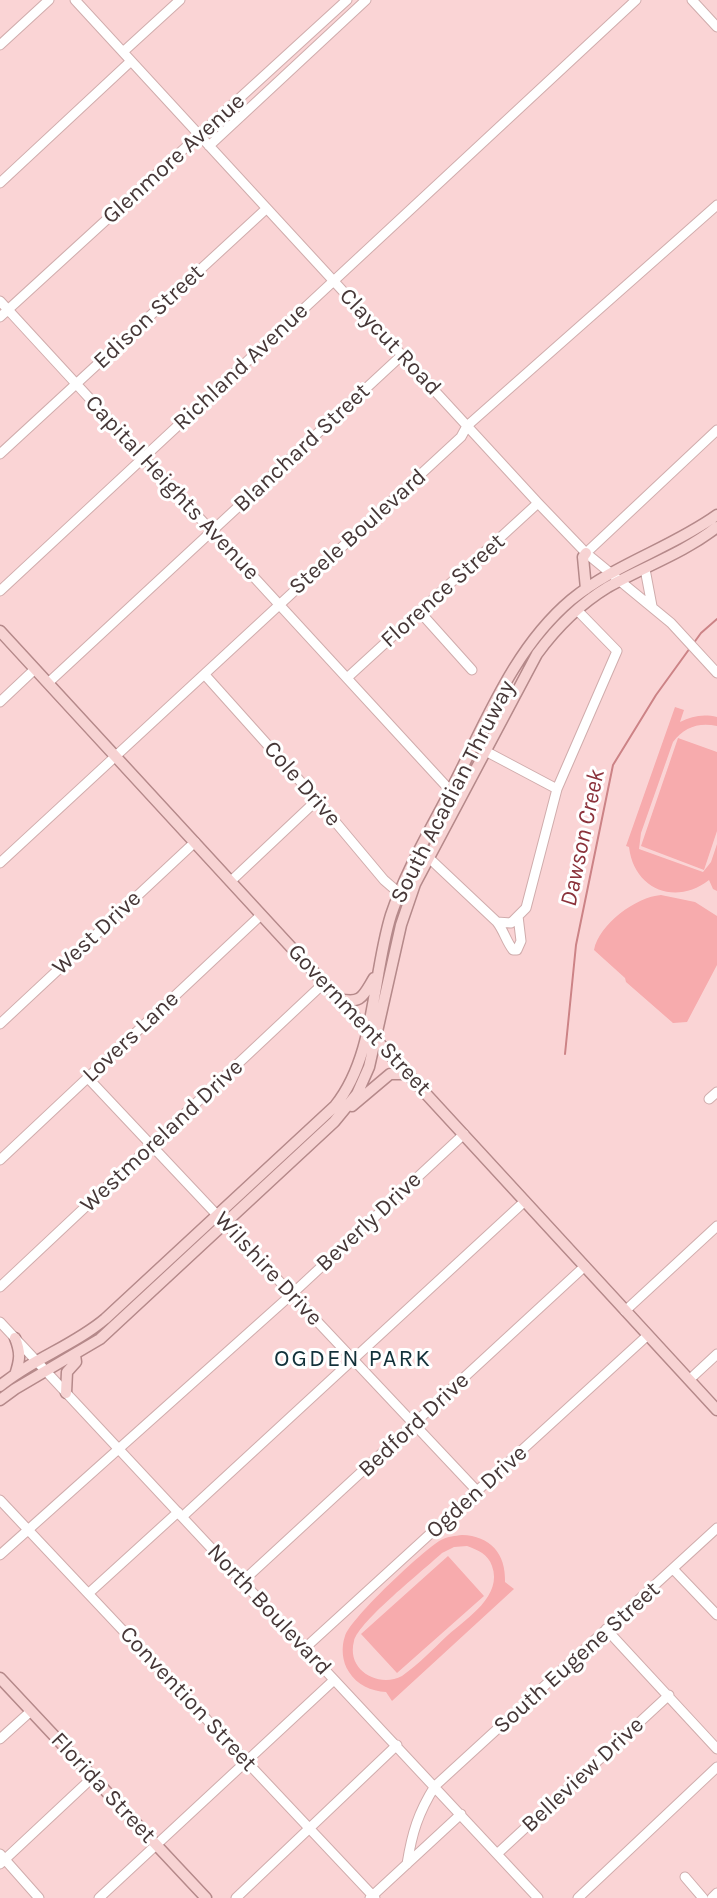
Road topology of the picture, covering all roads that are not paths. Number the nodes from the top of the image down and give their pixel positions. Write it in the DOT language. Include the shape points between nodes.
graph roads {
  1 [pos="48,0"];
  2 [pos="75,0"];
  3 [pos="180,0"];
  4 [pos="347,0"];
  5 [pos="366,0"];
  6 [pos="636,0"];
  7 [pos="692,0"];
  8 [pos="717,27"];
  9 [pos="0,45"];
  10 [pos="123,52"];
  11 [pos="131,61"];
  12 [pos="199,135"];
  13 [pos="209,146"];
  14 [pos="0,183"];
  15 [pos="717,205"];
  16 [pos="267,209"];
  17 [pos="334,282"];
  18 [pos="0,301"];
  19 [pos="8,310"];
  20 [pos="0,317"];
  21 [pos="402,355"];
  22 [pos="76,384"];
  23 [pos="467,426"];
  24 [pos="717,430"];
  25 [pos="0,454"];
  26 [pos="144,457"];
  27 [pos="538,503"];
  28 [pos="717,515"];
  29 [pos="717,527"];
  30 [pos="213,530"];
  31 [pos="586,553"];
  32 [pos="645,569"];
  33 [pos="611,573"];
  34 [pos="621,580"];
  35 [pos="586,589"];
  36 [pos="0,591"];
  37 [pos="279,604"];
  38 [pos="652,606"];
  39 [pos="577,610"];
  40 [pos="420,612"];
  41 [pos="0,631"];
  42 [pos="35,669"];
  43 [pos="472,670"];
  44 [pos="717,673"];
  45 [pos="205,675"];
  46 [pos="347,678"];
  47 [pos="48,683"];
  48 [pos="0,702"];
  49 [pos="479,748"];
  50 [pos="115,756"];
  51 [pos="457,789"];
  52 [pos="557,789"];
  53 [pos="317,800"];
  54 [pos="194,842"];
  55 [pos="428,857"];
  56 [pos="0,863"];
  57 [pos="231,881"];
  58 [pos="399,893"];
  59 [pos="261,915"];
  60 [pos="514,920"];
  61 [pos="497,922"];
  62 [pos="379,969"];
  63 [pos="324,984"];
  64 [pos="339,999"];
  65 [pos="0,1024"];
  66 [pos="366,1029"];
  67 [pos="377,1040"];
  68 [pos="408,1074"];
  69 [pos="87,1077"];
  70 [pos="346,1108"];
  71 [pos="464,1134"];
  72 [pos="152,1145"];
  73 [pos="0,1160"];
  74 [pos="525,1201"];
  75 [pos="221,1220"];
  76 [pos="717,1226"];
  77 [pos="584,1266"];
  78 [pos="0,1287"];
  79 [pos="292,1294"];
  80 [pos="625,1311"];
  81 [pos="0,1322"];
  82 [pos="648,1335"];
  83 [pos="15,1338"];
  84 [pos="717,1354"];
  85 [pos="75,1355"];
  86 [pos="353,1359"];
  87 [pos="37,1362"];
  88 [pos="46,1372"];
  89 [pos="15,1375"];
  90 [pos="689,1380"];
  91 [pos="0,1386"];
  92 [pos="66,1393"];
  93 [pos="0,1400"];
  94 [pos="717,1410"];
  95 [pos="415,1424"];
  96 [pos="119,1449"];
  97 [pos="478,1492"];
  98 [pos="0,1500"];
  99 [pos="180,1514"];
  100 [pos="717,1528"];
  101 [pos="28,1529"];
  102 [pos="0,1555"];
  103 [pos="674,1570"];
  104 [pos="243,1581"];
  105 [pos="89,1593"];
  106 [pos="717,1615"];
  107 [pos="606,1629"];
  108 [pos="305,1648"];
  109 [pos="0,1678"];
  110 [pos="334,1680"];
  111 [pos="669,1695"];
  112 [pos="31,1711"];
  113 [pos="713,1737"];
  114 [pos="0,1740"];
  115 [pos="397,1745"];
  116 [pos="717,1749"];
  117 [pos="246,1762"];
  118 [pos="717,1767"];
  119 [pos="93,1777"];
  120 [pos="435,1786"];
  121 [pos="461,1814"];
  122 [pos="310,1829"];
  123 [pos="155,1844"];
  124 [pos="497,1854"];
  125 [pos="2,1859"];
  126 [pos="407,1864"];
  127 [pos="685,1877"];
  128 [pos="717,1893"];
  129 [pos="372,1897"];
  130 [pos="535,1897"];
  131 [pos="39,1898"];
  132 [pos="99,1898"];
  133 [pos="206,1898"];
  134 [pos="236,1898"];
  135 [pos="578,1898"];
  136 [pos="703,1898"];
  137 [pos="712,1898"];
  1 -- 9 [label="street"];
  2 -- 10 [label="street, Claycut Road"];
  3 -- 10 [label="street"];
  4 -- 12 [label="street, Glenmore Avenue"];
  5 -- 13 [label="street, Glenmore Avenue"];
  6 -- 17 [label="street, Richland Avenue"];
  7 -- 8 [label="street"];
  10 -- 11 [label="street, Claycut Road"];
  11 -- 12 [label="street, Claycut Road"];
  11 -- 14 [label="street"];
  12 -- 13 [label="street, Claycut Road"];
  12 -- 19 [label="street, Glenmore Avenue"];
  13 -- 16 [label="street, Claycut Road"];
  15 -- 23 [label="street, Steele Boulevard"];
  16 -- 17 [label="street, Claycut Road"];
  16 -- 22 [label="street, Edison Street"];
  17 -- 21 [label="street, Claycut Road"];
  17 -- 26 [label="street, Richland Avenue"];
  18 -- 19 [label="street, Capital Heights Avenue"];
  19 -- 20 [label="street, Glenmore Avenue"];
  19 -- 22 [label="street, Capital Heights Avenue"];
  21 -- 23 [label="street, Claycut Road"];
  21 -- 30 [label="street, Blanchard Street"];
  22 -- 25 [label="street, Edison Street"];
  22 -- 26 [label="street, Capital Heights Avenue"];
  23 -- 27 [label="street, Claycut Road"];
  23 -- 37 [label="street, Steele Boulevard" via="461,437"];
  24 -- 31 [label="street"];
  26 -- 30 [label="street, Capital Heights Avenue"];
  26 -- 36 [label="street, Richland Avenue"];
  27 -- 31 [label="street, Claycut Road"];
  27 -- 40 [label="street, Florence Street"];
  28 -- 33 [label="main road, South Acadian Thruway"];
  29 -- 32 [label="main road, South Acadian Thruway"];
  30 -- 37 [label="street, Capital Heights Avenue"];
  30 -- 47 [label="street, Blanchard Street"];
  31 -- 33 [label="street, Claycut Road"];
  31 -- 35 [label="main road"];
  32 -- 34 [label="main road, South Acadian Thruway"];
  32 -- 38 [label="street"];
  33 -- 34 [label="street, Claycut Road"];
  33 -- 35 [label="main road, South Acadian Thruway"];
  34 -- 38 [label="street, Claycut Road"];
  34 -- 39 [label="main road, South Acadian Thruway"];
  35 -- 49 [label="main road, South Acadian Thruway" via="554,616 516,665"];
  37 -- 45 [label="street, Steele Boulevard"];
  37 -- 46 [label="street, Capital Heights Avenue"];
  38 -- 44 [label="street, Claycut Road"];
  39 -- 49 [label="main road, South Acadian Thruway" via="537,654"];
  39 -- 52 [label="street" via="618,652"];
  40 -- 43 [label="street"];
  40 -- 46 [label="street, Florence Street"];
  41 -- 42 [label="main road, Government Street"];
  42 -- 47 [label="main road, Government Street"];
  42 -- 48 [label="street"];
  45 -- 50 [label="street, Steele Boulevard"];
  45 -- 53 [label="street, Cole Drive"];
  46 -- 51 [label="street, Capital Heights Avenue" via="447,787"];
  47 -- 50 [label="main road, Government Street"];
  49 -- 51 [label="main road, South Acadian Thruway"];
  49 -- 52 [label="street"];
  50 -- 54 [label="main road, Government Street"];
  50 -- 56 [label="street, Steele Boulevard"];
  51 -- 55 [label="main road, South Acadian Thruway"];
  51 -- 58 [label="main road, South Acadian Thruway"];
  52 -- 60 [label="street" via="526,908"];
  53 -- 57 [label="street"];
  53 -- 58 [label="street, Cole Drive"];
  54 -- 57 [label="main road, Government Street"];
  54 -- 65 [label="street, West Drive"];
  55 -- 61 [label="street"];
  55 -- 67 [label="main road, South Acadian Thruway" via="401,925"];
  57 -- 59 [label="main road, Government Street"];
  58 -- 62 [label="main road, South Acadian Thruway"];
  59 -- 63 [label="main road, Government Street"];
  59 -- 69 [label="street, Lovers Lane"];
  60 -- 61 [label="street"];
  60 -- 61 [label="street" via="521,942 517,950"];
  62 -- 64 [label="main road" via="360,999"];
  62 -- 66 [label="main road, South Acadian Thruway"];
  63 -- 64 [label="main road, Government Street"];
  63 -- 72 [label="street, Westmoreland Drive"];
  64 -- 66 [label="main road, Government Street"];
  66 -- 67 [label="main road, Government Street"];
  66 -- 75 [label="main road, South Acadian Thruway" via="358,1065 339,1101"];
  67 -- 68 [label="main road, Government Street"];
  67 -- 70 [label="main road, South Acadian Thruway" via="364,1080"];
  68 -- 70 [label="main road" via="390,1074"];
  68 -- 71 [label="main road, Government Street"];
  69 -- 72 [label="street, Wilshire Drive"];
  69 -- 73 [label="street, Lovers Lane"];
  70 -- 75 [label="main road, South Acadian Thruway"];
  71 -- 74 [label="main road, Government Street"];
  71 -- 79 [label="street, Beverly Drive"];
  72 -- 75 [label="street, Wilshire Drive"];
  72 -- 78 [label="street, Westmoreland Drive"];
  74 -- 77 [label="main road, Government Street"];
  74 -- 86 [label="street"];
  75 -- 79 [label="street, Wilshire Drive"];
  75 -- 85 [label="main road, South Acadian Thruway" via="100,1339"];
  75 -- 87 [label="main road, South Acadian Thruway" via="105,1320"];
  76 -- 80 [label="street"];
  77 -- 80 [label="main road, Government Street"];
  77 -- 95 [label="street, Bedford Drive"];
  79 -- 86 [label="street, Wilshire Drive"];
  79 -- 96 [label="street, Beverly Drive"];
  80 -- 82 [label="main road, Government Street"];
  81 -- 83 [label="street, North Boulevard"];
  82 -- 90 [label="main road, Government Street"];
  82 -- 97 [label="street, Ogden Drive"];
  83 -- 87 [label="street, North Boulevard"];
  83 -- 89 [label="main road" via="20,1351"];
  84 -- 90 [label="street"];
  85 -- 88 [label="main road, South Acadian Thruway"];
  85 -- 92 [label="main road" via="76,1362 66,1376"];
  86 -- 95 [label="street, Wilshire Drive"];
  86 -- 99 [label="street"];
  87 -- 88 [label="street, North Boulevard"];
  87 -- 89 [label="main road, South Acadian Thruway"];
  88 -- 92 [label="street, North Boulevard"];
  88 -- 93 [label="main road, South Acadian Thruway"];
  89 -- 91 [label="main road, South Acadian Thruway"];
  90 -- 94 [label="main road, Government Street"];
  92 -- 96 [label="street, North Boulevard"];
  95 -- 97 [label="street, Wilshire Drive"];
  95 -- 104 [label="street, Bedford Drive"];
  96 -- 99 [label="street, North Boulevard"];
  96 -- 101 [label="street, Beverly Drive"];
  97 -- 108 [label="street, Ogden Drive"];
  98 -- 101 [label="street, Convention Street"];
  99 -- 104 [label="street, North Boulevard"];
  99 -- 105 [label="street"];
  100 -- 103 [label="street, South Eugene Street"];
  101 -- 102 [label="street, Beverly Drive"];
  101 -- 105 [label="street, Convention Street"];
  103 -- 106 [label="street"];
  103 -- 107 [label="street, South Eugene Street"];
  104 -- 108 [label="street, North Boulevard"];
  105 -- 117 [label="street, Convention Street"];
  107 -- 111 [label="street"];
  107 -- 120 [label="street, South Eugene Street"];
  108 -- 110 [label="street, North Boulevard"];
  109 -- 112 [label="main road, Florida Street"];
  110 -- 115 [label="street, North Boulevard"];
  110 -- 117 [label="street"];
  111 -- 113 [label="street"];
  111 -- 124 [label="street, Belleview Drive"];
  112 -- 114 [label="street"];
  112 -- 119 [label="main road, Florida Street"];
  113 -- 116 [label="street"];
  115 -- 120 [label="street, North Boulevard"];
  115 -- 122 [label="street"];
  117 -- 122 [label="street, Convention Street"];
  117 -- 123 [label="street"];
  118 -- 135 [label="street"];
  119 -- 123 [label="main road, Florida Street"];
  119 -- 125 [label="street"];
  120 -- 121 [label="street, North Boulevard"];
  120 -- 126 [label="street, South Eugene Street" via="412,1830"];
  121 -- 124 [label="street, North Boulevard"];
  121 -- 126 [label="street"];
  122 -- 129 [label="street, Convention Street"];
  122 -- 134 [label="street"];
  123 -- 132 [label="street"];
  123 -- 133 [label="main road, Florida Street"];
  124 -- 130 [label="street, North Boulevard"];
  125 -- 131 [label="street"];
  126 -- 129 [label="street"];
  127 -- 136 [label="street"];
  128 -- 137 [label="street"];
}
